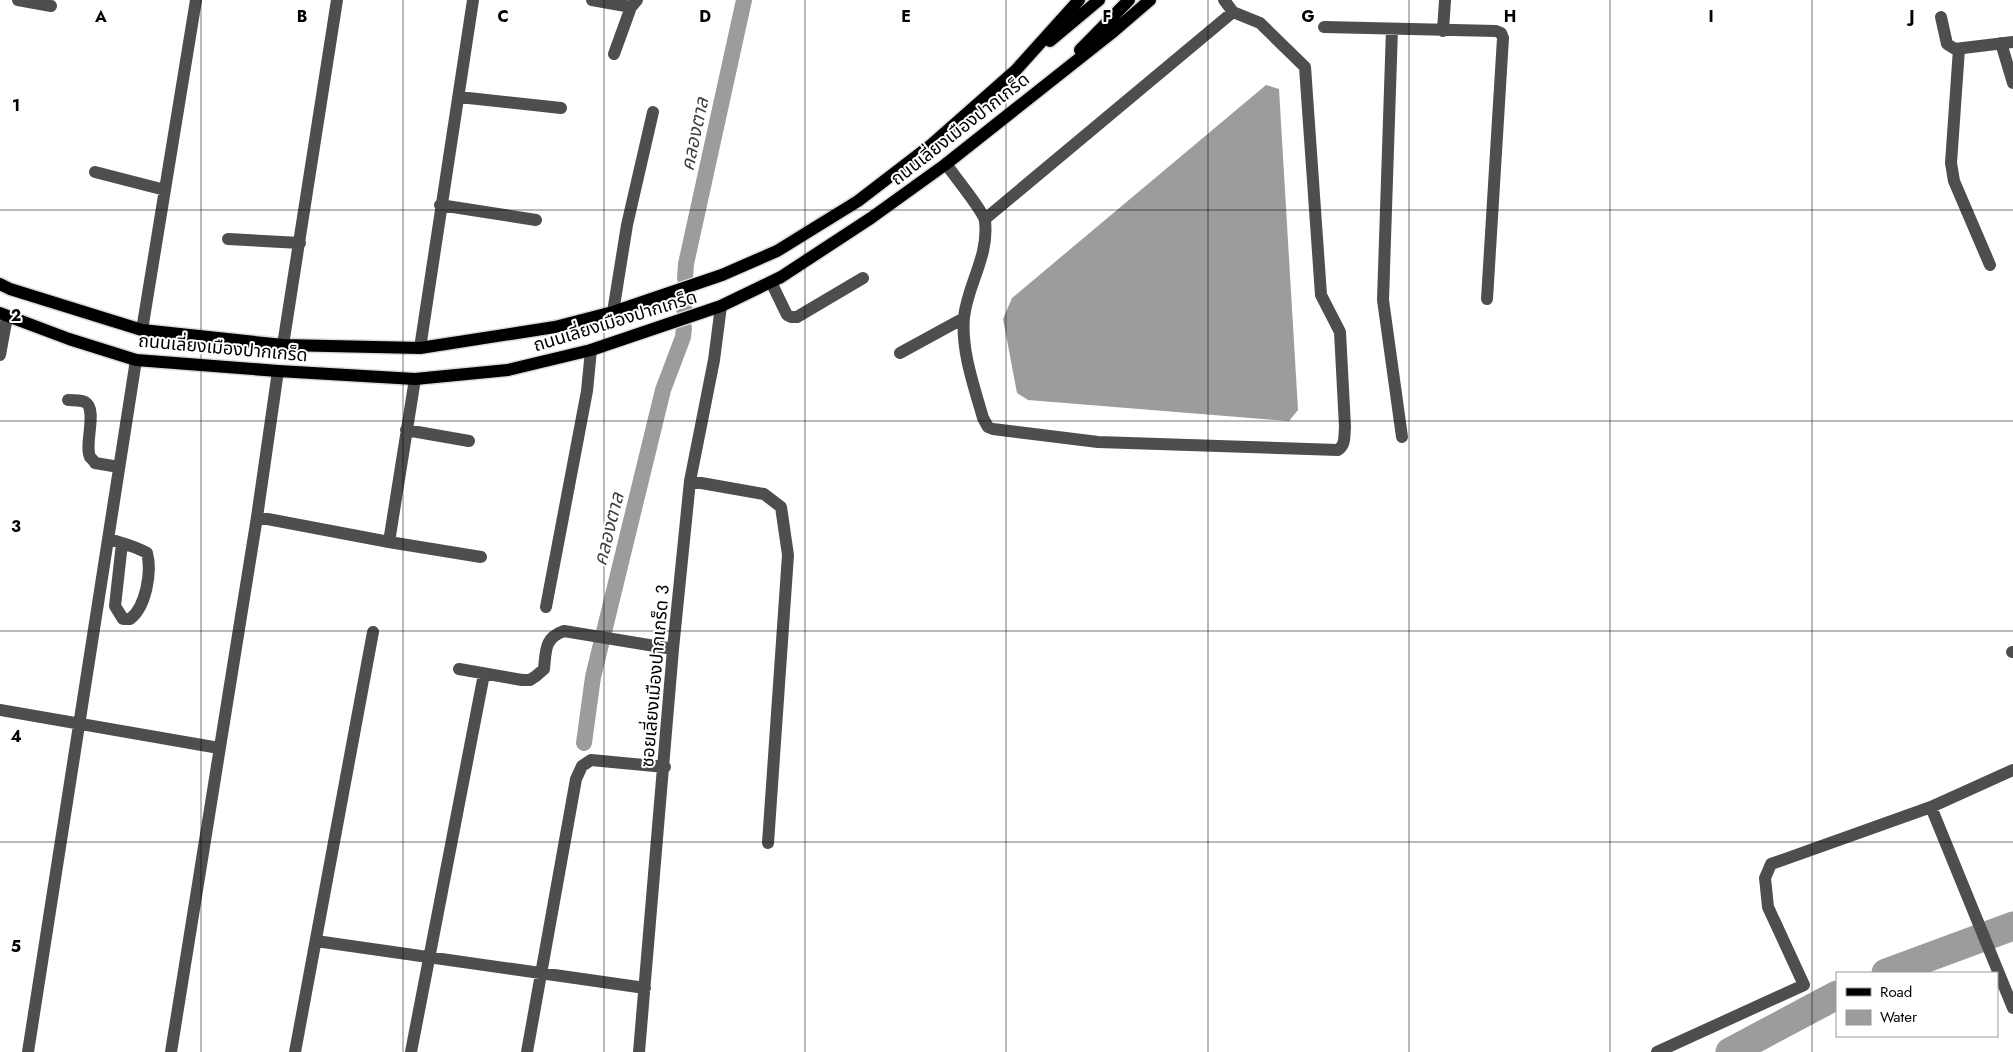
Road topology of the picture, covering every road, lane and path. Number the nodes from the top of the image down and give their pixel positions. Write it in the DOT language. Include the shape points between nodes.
graph roads {
  1 [pos="18,0"];
  2 [pos="196,0"];
  3 [pos="337,0"];
  4 [pos="473,0"];
  5 [pos="592,0"];
  6 [pos="1079,0"];
  7 [pos="1099,0"];
  8 [pos="1129,0"];
  9 [pos="1150,0"];
  10 [pos="1224,0"];
  11 [pos="1445,0"];
  12 [pos="634,4"];
  13 [pos="51,6"];
  14 [pos="1233,12"];
  15 [pos="1941,17"];
  16 [pos="1324,27"];
  17 [pos="1392,29"];
  18 [pos="1443,31"];
  19 [pos="2007,42"];
  20 [pos="1959,49"];
  21 [pos="614,54"];
  22 [pos="1016,70"];
  23 [pos="2013,83"];
  24 [pos="1046,84"];
  25 [pos="459,97"];
  26 [pos="561,108"];
  27 [pos="653,112"];
  28 [pos="946,164"];
  29 [pos="95,172"];
  30 [pos="165,190"];
  31 [pos="440,205"];
  32 [pos="985,219"];
  33 [pos="536,220"];
  34 [pos="228,239"];
  35 [pos="300,243"];
  36 [pos="1990,265"];
  37 [pos="863,278"];
  38 [pos="771,282"];
  39 [pos="0,284"];
  40 [pos="1487,299"];
  41 [pos="721,306"];
  42 [pos="612,312"];
  43 [pos="3,315"];
  44 [pos="964,318"];
  45 [pos="142,330"];
  46 [pos="283,345"];
  47 [pos="420,348"];
  48 [pos="591,350"];
  49 [pos="900,353"];
  50 [pos="0,355"];
  51 [pos="136,360"];
  52 [pos="278,371"];
  53 [pos="415,379"];
  54 [pos="68,400"];
  55 [pos="406,430"];
  56 [pos="1402,437"];
  57 [pos="469,441"];
  58 [pos="119,467"];
  59 [pos="690,481"];
  60 [pos="257,517"];
  61 [pos="110,539"];
  62 [pos="389,542"];
  63 [pos="122,543"];
  64 [pos="481,557"];
  65 [pos="546,608"];
  66 [pos="373,632"];
  67 [pos="673,649"];
  68 [pos="459,670"];
  69 [pos="484,674"];
  70 [pos="0,710"];
  71 [pos="81,724"];
  72 [pos="219,748"];
  73 [pos="664,767"];
  74 [pos="2013,770"];
  75 [pos="1931,807"];
  76 [pos="768,843"];
  77 [pos="316,941"];
  78 [pos="430,957"];
  79 [pos="540,972"];
  80 [pos="645,988"];
  81 [pos="2013,1008"];
  82 [pos="28,1052"];
  83 [pos="171,1052"];
  84 [pos="295,1052"];
  85 [pos="412,1052"];
  86 [pos="527,1052"];
  87 [pos="639,1052"];
  88 [pos="1657,1052"];
  1 -- 13 [label="street"];
  2 -- 30 [label="street"];
  3 -- 35 [label="street"];
  4 -- 25 [label="street"];
  5 -- 12 [label="street"];
  6 -- 22 [label="main road, ถนนเลี่ยงเมืองปากเกร็ด"];
  7 -- 22 [label="main road"];
  8 -- 24 [label="main road"];
  9 -- 24 [label="main road, ถนนเลี่ยงเมืองปากเกร็ด"];
  10 -- 14 [label="street"];
  11 -- 18 [label="street"];
  12 -- 21 [label="street"];
  14 -- 32 [label="street"];
  14 -- 44 [label="street" via="1260,23 1305,67 1321,295 1340,332 1345,427 1342,448 1098,442 993,429 983,418 966,354"];
  15 -- 20 [label="street" via="1947,44"];
  16 -- 17 [label="street"];
  17 -- 18 [label="street"];
  17 -- 56 [label="street" via="1383,300"];
  18 -- 40 [label="street" via="1496,31 1503,38"];
  19 -- 20 [label="street"];
  19 -- 23 [label="street"];
  20 -- 36 [label="street" via="1951,163 1954,181"];
  22 -- 42 [label="main road, ถนนเลี่ยงเมืองปากเกร็ด" via="931,144 858,201 777,251 722,275"];
  24 -- 28 [label="main road, ถนนเลี่ยงเมืองปากเกร็ด"];
  25 -- 26 [label="street"];
  25 -- 31 [label="street"];
  27 -- 42 [label="street" via="627,225"];
  28 -- 32 [label="street"];
  28 -- 38 [label="main road, ถนนเลี่ยงเมืองปากเกร็ด" via="871,218"];
  29 -- 30 [label="street"];
  30 -- 45 [label="street"];
  31 -- 33 [label="street"];
  31 -- 47 [label="street"];
  32 -- 44 [label="street" via="983,256"];
  34 -- 35 [label="street"];
  35 -- 46 [label="street"];
  37 -- 38 [label="street" via="797,317 787,315"];
  38 -- 41 [label="main road, ถนนเลี่ยงเมืองปากเกร็ด"];
  39 -- 45 [label="main road, ถนนเลี่ยงเมืองปากเกร็ด"];
  41 -- 48 [label="main road, ถนนเลี่ยงเมืองปากเกร็ด"];
  41 -- 59 [label="street, ซอยเลี่ยงเมืองปากเกร็ด 3" via="714,360"];
  42 -- 47 [label="main road, ถนนเลี่ยงเมืองปากเกร็ด" via="555,327"];
  43 -- 50 [label="street"];
  43 -- 51 [label="main road, ถนนเลี่ยงเมืองปากเกร็ด"];
  44 -- 49 [label="street"];
  45 -- 46 [label="main road, ถนนเลี่ยงเมืองปากเกร็ด"];
  46 -- 47 [label="main road, ถนนเลี่ยงเมืองปากเกร็ด"];
  48 -- 53 [label="main road, ถนนเลี่ยงเมืองปากเกร็ด" via="508,370"];
  48 -- 65 [label="street" via="587,391"];
  51 -- 52 [label="main road, ถนนเลี่ยงเมืองปากเกร็ด"];
  51 -- 58 [label="street"];
  52 -- 53 [label="main road, ถนนเลี่ยงเมืองปากเกร็ด"];
  52 -- 60 [label="street"];
  53 -- 55 [label="street"];
  54 -- 58 [label="street" via="87,404 90,412 90,456 96,463"];
  55 -- 57 [label="street"];
  55 -- 62 [label="street"];
  58 -- 61 [label="street"];
  59 -- 67 [label="street, ซอยเลี่ยงเมืองปากเกร็ด 3"];
  59 -- 76 [label="street" via="764,494 781,507 788,554"];
  60 -- 62 [label="street"];
  60 -- 72 [label="street"];
  61 -- 63 [label="street"];
  61 -- 71 [label="street"];
  62 -- 64 [label="street"];
  63 -- 63 [label="street" via="116,606 122,619 130,620 139,609 149,562 146,553"];
  66 -- 77 [label="street"];
  67 -- 69 [label="street" via="564,631 555,634 548,642 544,669 530,680"];
  67 -- 73 [label="street, ซอยเลี่ยงเมืองปากเกร็ด 3"];
  68 -- 69 [label="street"];
  69 -- 78 [label="street"];
  70 -- 71 [label="street"];
  71 -- 72 [label="street"];
  71 -- 82 [label="street"];
  72 -- 83 [label="street"];
  73 -- 79 [label="street" via="591,760 582,766 576,779"];
  73 -- 80 [label="street, ซอยเลี่ยงเมืองปากเกร็ด 3"];
  74 -- 75 [label="street"];
  75 -- 81 [label="street"];
  75 -- 88 [label="street" via="1771,864 1766,878 1768,907 1804,985"];
  77 -- 78 [label="street"];
  77 -- 84 [label="street"];
  78 -- 79 [label="street"];
  78 -- 85 [label="street"];
  79 -- 80 [label="street"];
  79 -- 86 [label="street"];
  80 -- 87 [label="street, ซอยเลี่ยงเมืองปากเกร็ด 3"];
}
